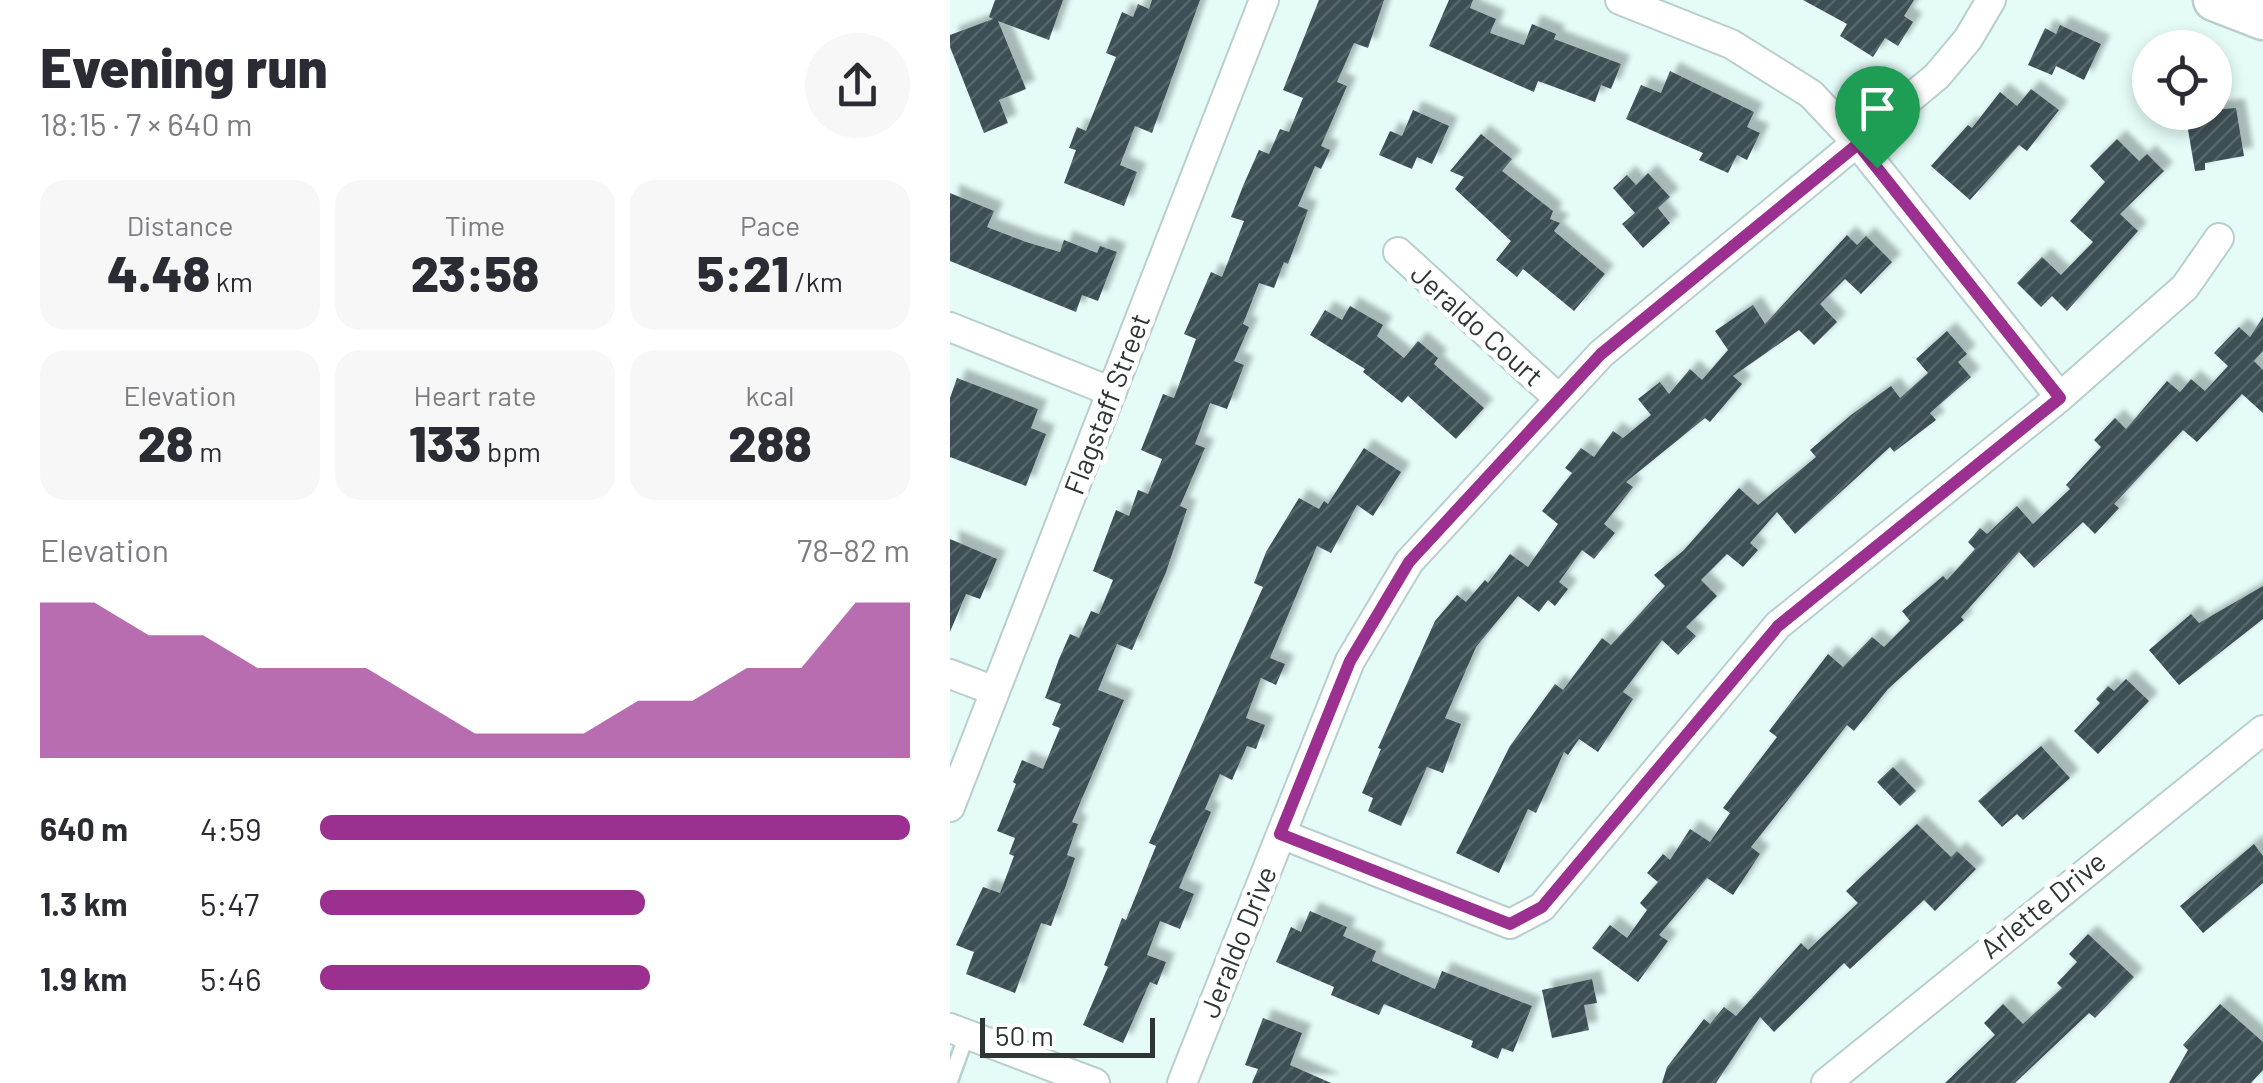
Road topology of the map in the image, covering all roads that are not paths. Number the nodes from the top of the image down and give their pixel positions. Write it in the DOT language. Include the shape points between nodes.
graph roads {
  1 [pos="1264,0"];
  2 [pos="1620,0"];
  3 [pos="1991,0"];
  4 [pos="2214,0"];
  5 [pos="2263,19"];
  6 [pos="1858,144"];
  7 [pos="2220,238"];
  8 [pos="1398,252"];
  9 [pos="950,327"];
  10 [pos="1112,392"];
  11 [pos="1557,397"];
  12 [pos="2060,398"];
  13 [pos="950,674"];
  14 [pos="995,692"];
  15 [pos="2263,730"];
  16 [pos="950,808"];
  17 [pos="1280,834"];
  18 [pos="958,1031"];
  19 [pos="950,1081"];
  20 [pos="1095,1083"];
  21 [pos="1182,1083"];
  22 [pos="1826,1083"];
  1 -- 10 [label="street, Flagstaff Street"];
  2 -- 6 [label="street" via="1730,44 1810,94"];
  3 -- 6 [label="street, Jeraldo Drive" via="1938,76"];
  4 -- 5 [label="main road"];
  6 -- 11 [label="street, Jeraldo Drive"];
  6 -- 12 [label="street"];
  7 -- 12 [label="street" via="2184,287"];
  8 -- 11 [label="street, Jeraldo Court"];
  9 -- 10 [label="street"];
  10 -- 14 [label="street, Flagstaff Street"];
  11 -- 17 [label="street, Jeraldo Drive" via="1409,562 1375,614"];
  12 -- 17 [label="street" via="1778,626 1542,907 1510,924"];
  13 -- 14 [label="street"];
  14 -- 16 [label="street, Flagstaff Street"];
  15 -- 22 [label="street, Arlette Drive"];
  17 -- 21 [label="street, Jeraldo Drive"];
  18 -- 19 [label="lane"];
  18 -- 20 [label="street"];
}
